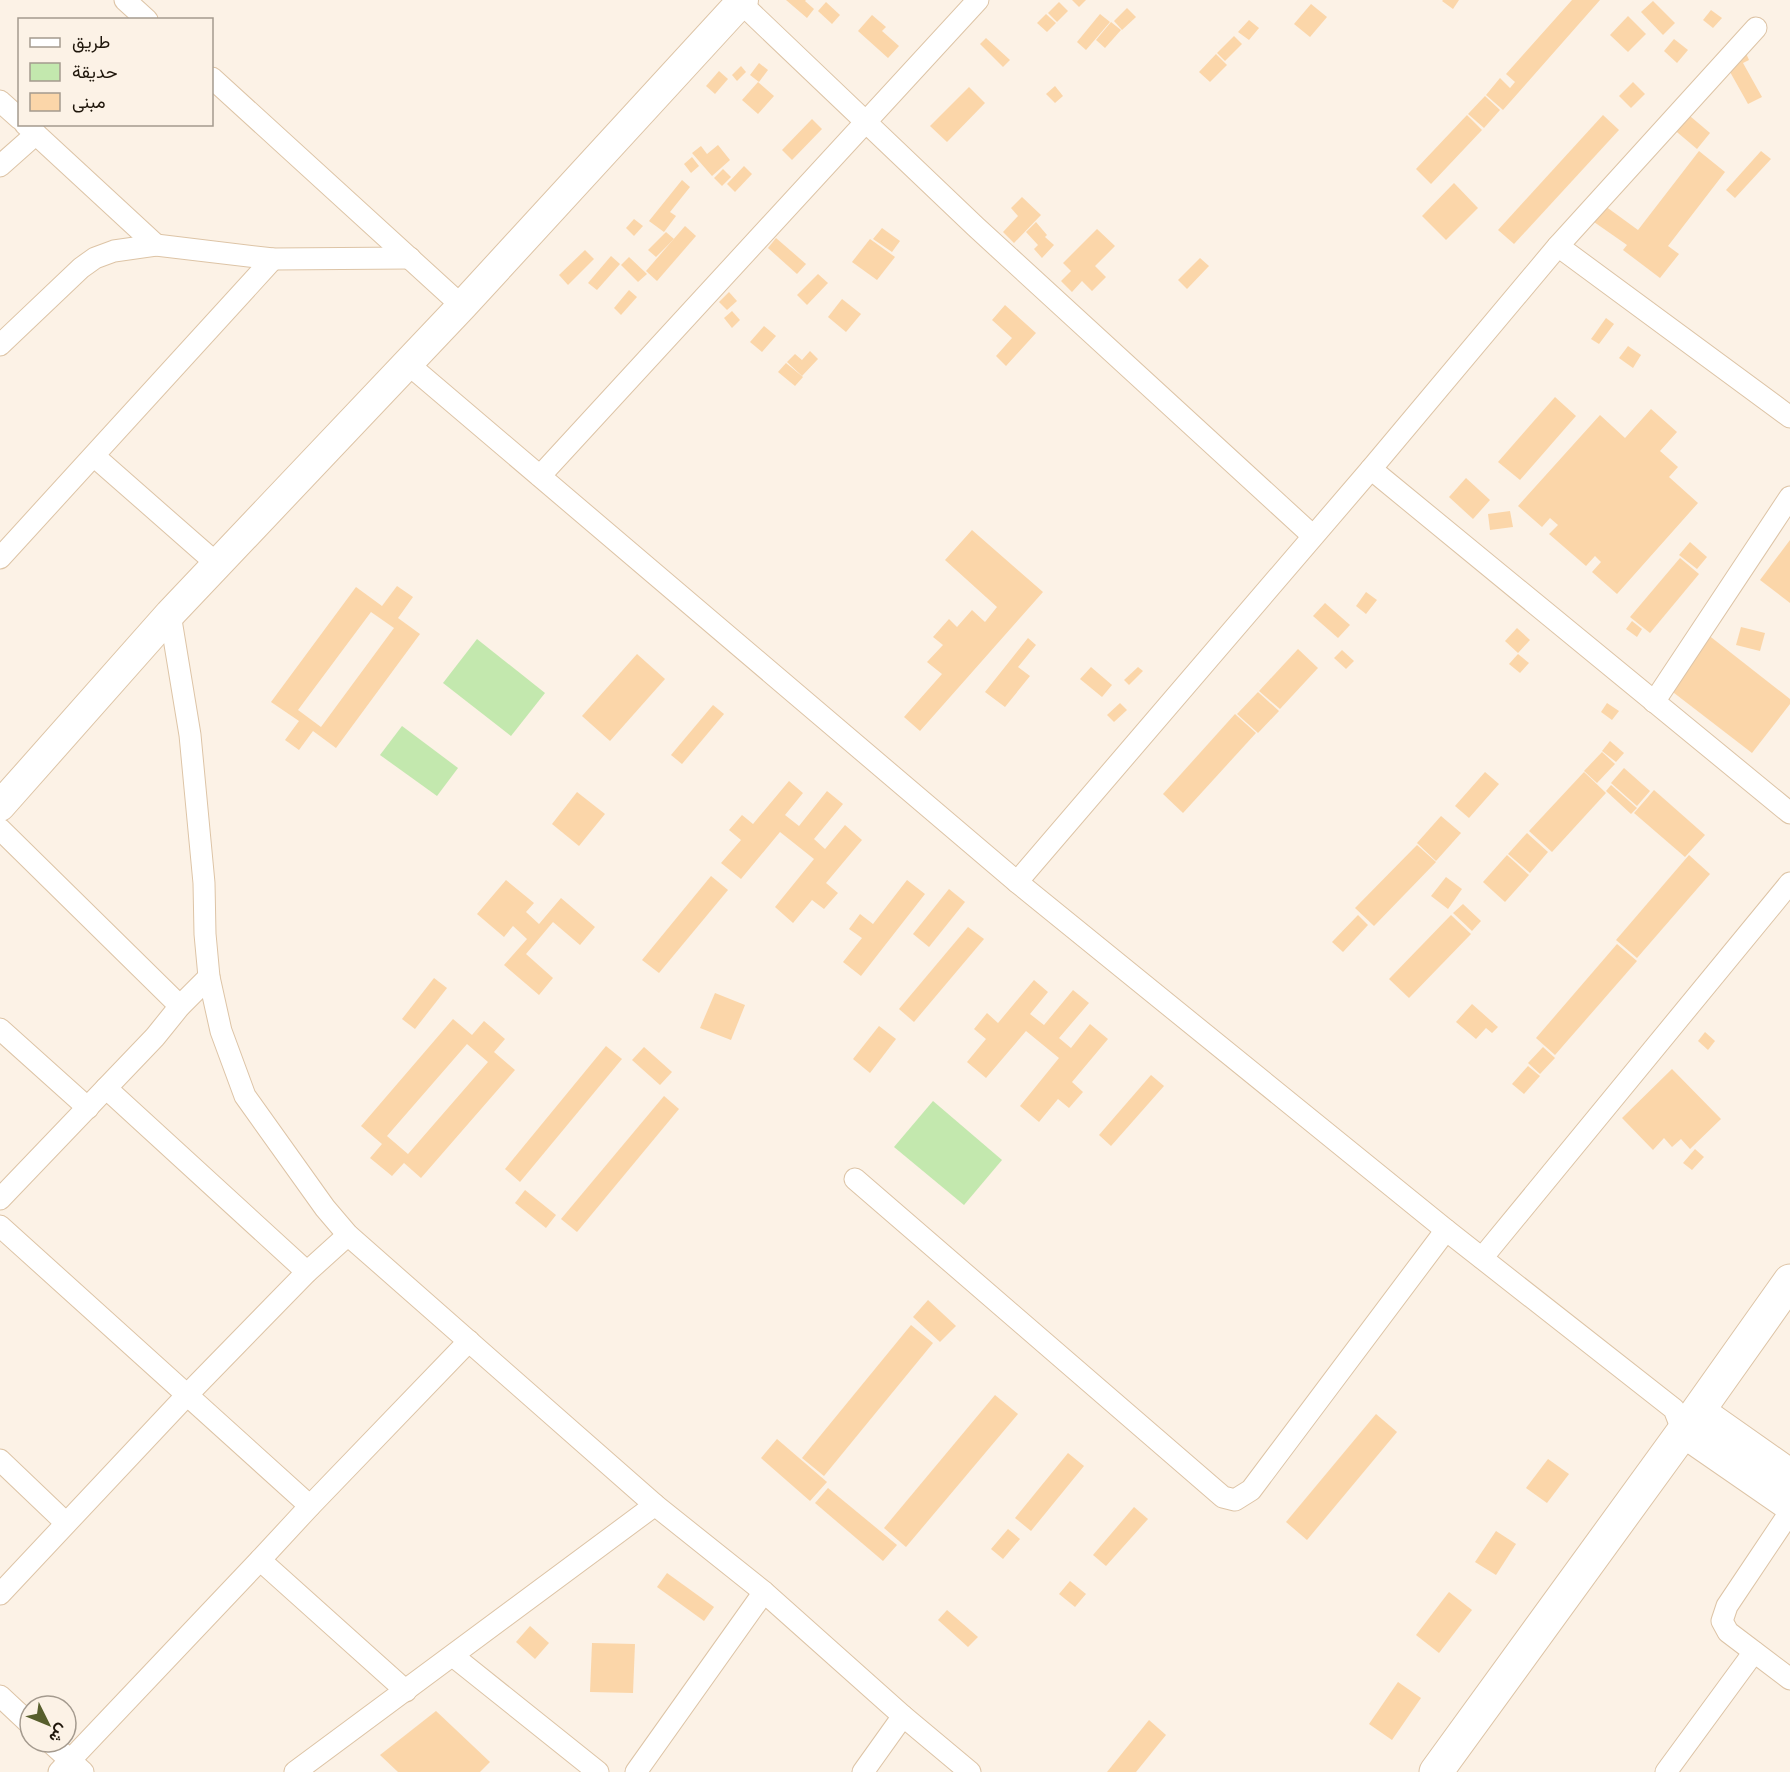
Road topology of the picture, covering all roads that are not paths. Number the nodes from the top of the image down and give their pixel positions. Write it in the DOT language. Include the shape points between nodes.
graph roads {
  1 [pos="125,0"];
  2 [pos="978,0"];
  3 [pos="742,1"];
  4 [pos="145,18"];
  5 [pos="1756,28"];
  6 [pos="213,79"];
  7 [pos="0,101"];
  8 [pos="18,117"];
  9 [pos="865,123"];
  10 [pos="30,129"];
  11 [pos="0,166"];
  12 [pos="156,245"];
  13 [pos="1558,246"];
  14 [pos="410,258"];
  15 [pos="273,259"];
  16 [pos="462,306"];
  17 [pos="0,345"];
  18 [pos="408,364"];
  19 [pos="1790,417"];
  20 [pos="94,456"];
  21 [pos="1371,469"];
  22 [pos="540,476"];
  23 [pos="1790,497"];
  24 [pos="1312,536"];
  25 [pos="0,558"];
  26 [pos="217,564"];
  27 [pos="170,614"];
  28 [pos="1654,702"];
  29 [pos="0,806"];
  30 [pos="1790,813"];
  31 [pos="0,829"];
  32 [pos="1017,882"];
  33 [pos="1790,883"];
  34 [pos="209,977"];
  35 [pos="180,1006"];
  36 [pos="0,1029"];
  37 [pos="106,1088"];
  38 [pos="88,1108"];
  39 [pos="855,1179"];
  40 [pos="0,1199"];
  41 [pos="0,1226"];
  42 [pos="1446,1230"];
  43 [pos="348,1235"];
  44 [pos="1482,1258"];
  45 [pos="307,1272"];
  46 [pos="1790,1281"];
  47 [pos="469,1341"];
  48 [pos="187,1395"];
  49 [pos="1685,1417"];
  50 [pos="0,1460"];
  51 [pos="1790,1474"];
  52 [pos="656,1505"];
  53 [pos="310,1506"];
  54 [pos="1790,1506"];
  55 [pos="1790,1512"];
  56 [pos="66,1523"];
  57 [pos="260,1560"];
  58 [pos="764,1592"];
  59 [pos="0,1594"];
  60 [pos="1754,1652"];
  61 [pos="453,1656"];
  62 [pos="1790,1679"];
  63 [pos="406,1691"];
  64 [pos="0,1696"];
  65 [pos="18,1713"];
  66 [pos="903,1716"];
  67 [pos="59,1754"];
  68 [pos="70,1768"];
  69 [pos="295,1772"];
  70 [pos="598,1772"];
  71 [pos="636,1772"];
  72 [pos="863,1772"];
  73 [pos="970,1772"];
  74 [pos="1436,1772"];
  75 [pos="1666,1772"];
  1 -- 4 [label="street"];
  2 -- 9 [label="street"];
  3 -- 9 [label="street"];
  3 -- 16 [label="street"];
  5 -- 13 [label="street"];
  6 -- 14 [label="street"];
  7 -- 8 [label="street"];
  9 -- 22 [label="street"];
  9 -- 24 [label="street"];
  10 -- 11 [label="street"];
  10 -- 12 [label="street"];
  12 -- 15 [label="street"];
  12 -- 17 [label="street" via="95,258"];
  13 -- 19 [label="street"];
  13 -- 21 [label="street"];
  14 -- 15 [label="street"];
  14 -- 16 [label="street"];
  15 -- 20 [label="street"];
  16 -- 18 [label="street"];
  18 -- 22 [label="street"];
  18 -- 26 [label="street"];
  20 -- 25 [label="street"];
  20 -- 26 [label="street"];
  21 -- 24 [label="street"];
  21 -- 28 [label="street"];
  22 -- 32 [label="street"];
  23 -- 28 [label="street"];
  24 -- 32 [label="street"];
  26 -- 27 [label="street"];
  27 -- 29 [label="street"];
  27 -- 34 [label="street" via="190,735"];
  28 -- 30 [label="street"];
  31 -- 35 [label="street"];
  32 -- 42 [label="street"];
  33 -- 44 [label="street"];
  34 -- 35 [label="street"];
  34 -- 43 [label="street" via="221,1031 245,1096"];
  35 -- 37 [label="street"];
  36 -- 38 [label="street"];
  37 -- 38 [label="street"];
  37 -- 45 [label="street"];
  38 -- 40 [label="street"];
  39 -- 42 [label="street" via="1223,1497 1235,1500 1251,1490"];
  41 -- 48 [label="street"];
  42 -- 44 [label="street"];
  43 -- 45 [label="street"];
  43 -- 47 [label="street"];
  44 -- 49 [label="street"];
  45 -- 48 [label="street"];
  46 -- 49 [label="main road"];
  47 -- 52 [label="street"];
  47 -- 53 [label="street"];
  48 -- 53 [label="street"];
  48 -- 56 [label="street"];
  49 -- 51 [label="street"];
  49 -- 54 [label="street"];
  49 -- 74 [label="main road"];
  50 -- 56 [label="street"];
  52 -- 58 [label="street"];
  52 -- 61 [label="street"];
  53 -- 57 [label="street"];
  55 -- 60 [label="street" via="1727,1606 1722,1621 1728,1632"];
  56 -- 59 [label="street"];
  57 -- 63 [label="street"];
  57 -- 68 [label="street"];
  58 -- 66 [label="street"];
  58 -- 71 [label="street"];
  60 -- 62 [label="street"];
  60 -- 75 [label="street"];
  61 -- 63 [label="street"];
  61 -- 70 [label="street"];
  63 -- 69 [label="street"];
  64 -- 65 [label="street"];
  66 -- 72 [label="street"];
  66 -- 73 [label="street"];
  67 -- 68 [label="street"];
}
